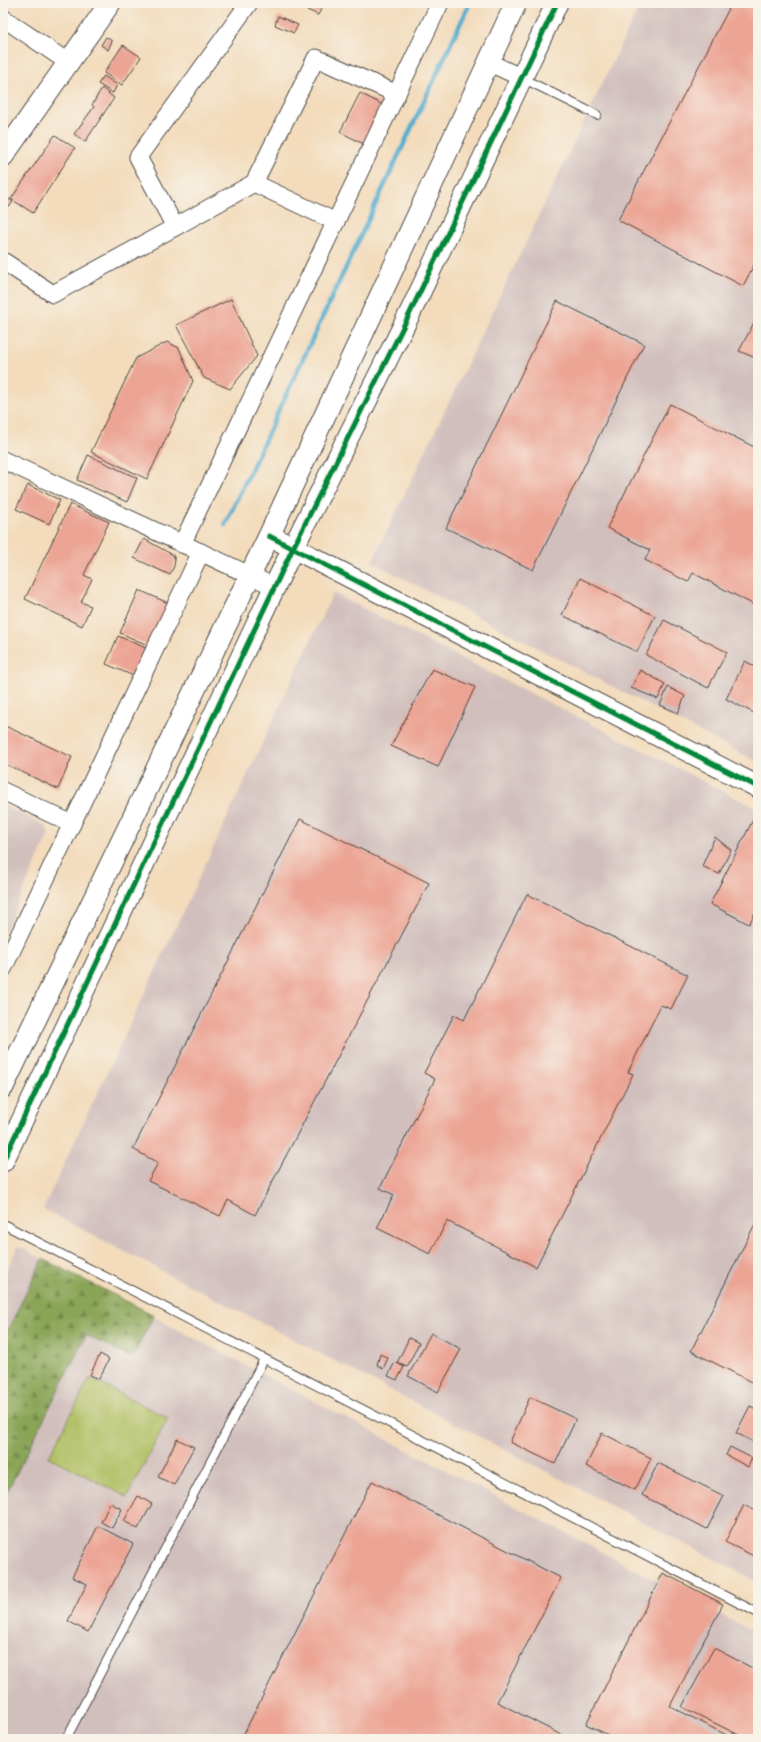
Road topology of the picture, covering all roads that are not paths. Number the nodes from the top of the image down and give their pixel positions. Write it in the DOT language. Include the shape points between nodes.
graph roads {
  1 [pos="110,3"];
  2 [pos="249,3"];
  3 [pos="440,3"];
  4 [pos="516,3"];
  5 [pos="557,3"];
  6 [pos="3,18"];
  7 [pos="488,62"];
  8 [pos="69,63"];
  9 [pos="522,78"];
  10 [pos="396,94"];
  11 [pos="596,115"];
  12 [pos="3,156"];
  13 [pos="254,183"];
  14 [pos="336,222"];
  15 [pos="175,227"];
  16 [pos="3,261"];
  17 [pos="3,460"];
  18 [pos="269,536"];
  19 [pos="182,544"];
  20 [pos="293,548"];
  21 [pos="201,552"];
  22 [pos="249,574"];
  23 [pos="275,587"];
  24 [pos="758,788"];
  25 [pos="3,791"];
  26 [pos="72,824"];
  27 [pos="3,969"];
  28 [pos="3,1087"];
  29 [pos="3,1161"];
  30 [pos="3,1224"];
  31 [pos="264,1359"];
  32 [pos="758,1613"];
  33 [pos="66,1739"];
  1 -- 8 [label="street"];
  2 -- 15 [label="street" via="138,157"];
  3 -- 10 [label="street"];
  4 -- 7 [label="street"];
  5 -- 9 [label="street"];
  6 -- 8 [label="street"];
  7 -- 9 [label="street"];
  7 -- 18 [label="street"];
  8 -- 12 [label="street"];
  9 -- 11 [label="lane"];
  9 -- 20 [label="street" via="410,313"];
  10 -- 13 [label="street" via="316,58"];
  10 -- 14 [label="street"];
  13 -- 14 [label="street"];
  13 -- 15 [label="street"];
  14 -- 19 [label="street"];
  15 -- 16 [label="street" via="53,294"];
  17 -- 19 [label="street"];
  18 -- 20 [label="street"];
  18 -- 22 [label="street"];
  19 -- 21 [label="street"];
  20 -- 23 [label="street"];
  20 -- 24 [label="street"];
  21 -- 22 [label="street"];
  21 -- 26 [label="street"];
  22 -- 23 [label="street"];
  22 -- 28 [label="street"];
  23 -- 29 [label="street"];
  25 -- 26 [label="street"];
  26 -- 27 [label="street"];
  30 -- 31 [label="lane"];
  31 -- 32 [label="lane"];
  31 -- 33 [label="lane"];
}
